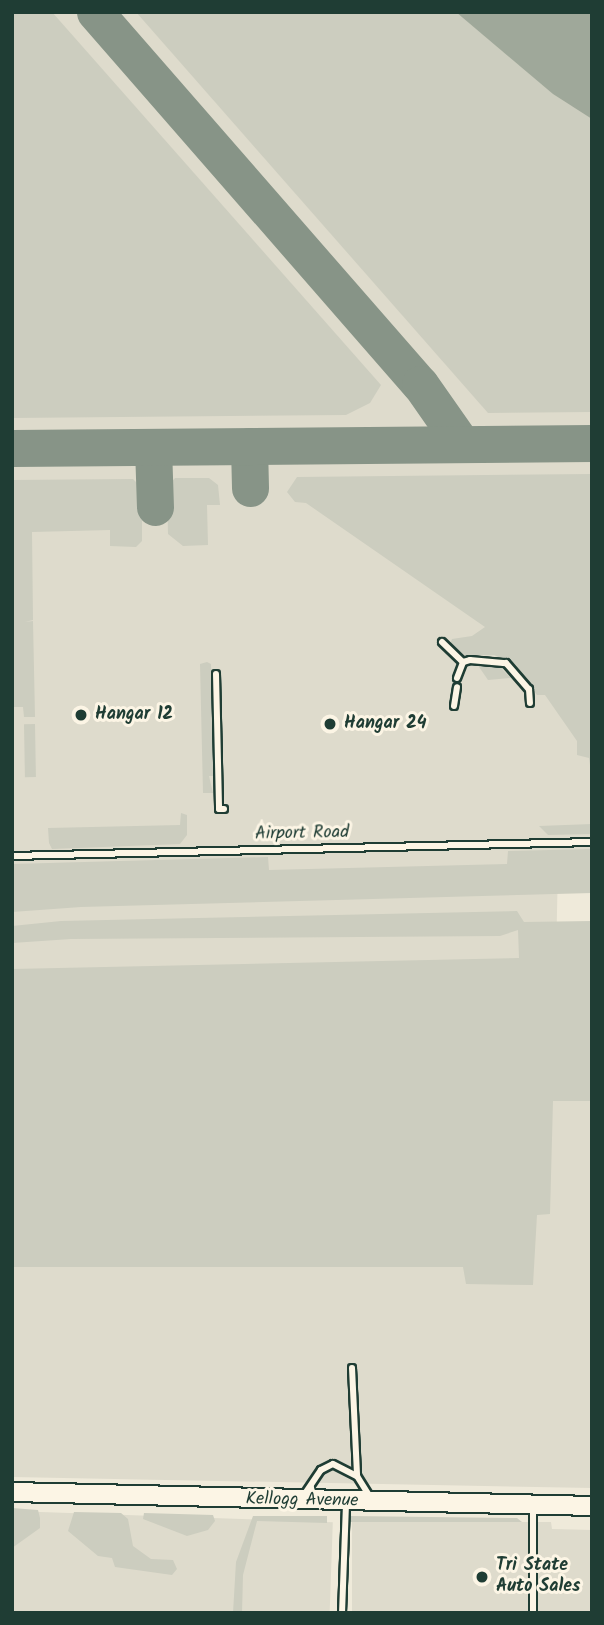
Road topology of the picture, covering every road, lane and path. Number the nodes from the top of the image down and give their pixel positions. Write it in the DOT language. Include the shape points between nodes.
graph roads {
  1 [pos="442,642"];
  2 [pos="463,662"];
  3 [pos="216,674"];
  4 [pos="457,678"];
  5 [pos="457,687"];
  6 [pos="530,703"];
  7 [pos="454,706"];
  8 [pos="224,809"];
  9 [pos="592,842"];
  10 [pos="12,856"];
  11 [pos="352,1368"];
  12 [pos="357,1476"];
  13 [pos="12,1492"];
  14 [pos="300,1501"];
  15 [pos="346,1502"];
  16 [pos="374,1502"];
  17 [pos="533,1505"];
  18 [pos="592,1506"];
  19 [pos="342,1613"];
  20 [pos="533,1613"];
  1 -- 2 [label="lane"];
  2 -- 4 [label="lane"];
  2 -- 6 [label="lane" via="506,663 529,688"];
  3 -- 8 [label="lane" via="219,809"];
  5 -- 7 [label="lane"];
  9 -- 10 [label="lane, Airport Road"];
  11 -- 12 [label="lane"];
  12 -- 14 [label="lane" via="333,1464 321,1470"];
  12 -- 16 [label="lane"];
  13 -- 14 [label="main road, Kellogg Avenue"];
  14 -- 15 [label="main road, Kellogg Avenue"];
  15 -- 16 [label="main road, Kellogg Avenue"];
  15 -- 19 [label="lane"];
  16 -- 17 [label="main road, Kellogg Avenue"];
  17 -- 18 [label="main road, Kellogg Avenue"];
  17 -- 20 [label="lane"];
}
